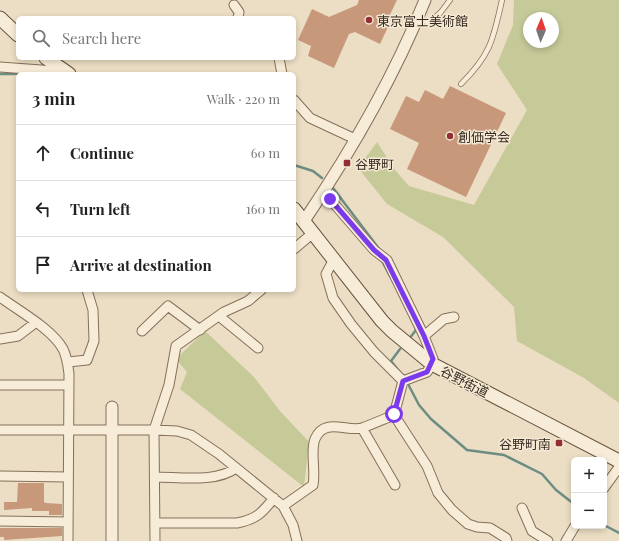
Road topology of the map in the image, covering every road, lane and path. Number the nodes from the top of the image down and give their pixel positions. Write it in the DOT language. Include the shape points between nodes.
graph roads {
  1 [pos="425,0"];
  2 [pos="450,0"];
  3 [pos="502,0"];
  4 [pos="234,6"];
  5 [pos="238,16"];
  6 [pos="0,18"];
  7 [pos="418,18"];
  8 [pos="16,34"];
  9 [pos="49,60"];
  10 [pos="279,60"];
  11 [pos="0,67"];
  12 [pos="64,71"];
  13 [pos="33,72"];
  14 [pos="282,72"];
  15 [pos="461,84"];
  16 [pos="296,102"];
  17 [pos="355,139"];
  18 [pos="324,192"];
  19 [pos="296,211"];
  20 [pos="304,221"];
  21 [pos="313,233"];
  22 [pos="296,247"];
  23 [pos="334,260"];
  24 [pos="88,292"];
  25 [pos="259,292"];
  26 [pos="0,297"];
  27 [pos="219,316"];
  28 [pos="454,317"];
  29 [pos="35,323"];
  30 [pos="200,330"];
  31 [pos="142,331"];
  32 [pos="424,336"];
  33 [pos="0,338"];
  34 [pos="258,348"];
  35 [pos="68,362"];
  36 [pos="432,364"];
  37 [pos="403,381"];
  38 [pos="0,384"];
  39 [pos="68,385"];
  40 [pos="112,407"];
  41 [pos="394,414"];
  42 [pos="362,428"];
  43 [pos="0,430"];
  44 [pos="68,430"];
  45 [pos="112,430"];
  46 [pos="154,430"];
  47 [pos="619,461"];
  48 [pos="619,467"];
  49 [pos="236,468"];
  50 [pos="0,476"];
  51 [pos="155,476"];
  52 [pos="68,477"];
  53 [pos="395,484"];
  54 [pos="607,484"];
  55 [pos="274,498"];
  56 [pos="283,506"];
  57 [pos="522,508"];
  58 [pos="0,522"];
  59 [pos="68,522"];
  60 [pos="155,523"];
  61 [pos="573,529"];
  62 [pos="68,541"];
  63 [pos="112,541"];
  64 [pos="155,541"];
  65 [pos="298,541"];
  66 [pos="507,541"];
  67 [pos="548,541"];
  68 [pos="566,541"];
  1 -- 7 [label="street"];
  2 -- 7 [label="lane" via="429,23"];
  3 -- 15 [label="lane" via="487,54 476,71"];
  4 -- 5 [label="street" via="239,12"];
  6 -- 8 [label="main road"];
  7 -- 17 [label="street"];
  9 -- 12 [label="main road"];
  10 -- 14 [label="street"];
  11 -- 13 [label="street"];
  12 -- 13 [label="street"];
  16 -- 17 [label="street" via="310,118"];
  17 -- 18 [label="street"];
  18 -- 20 [label="street"];
  18 -- 32 [label="street" via="374,250 384,257"];
  19 -- 20 [label="main road, 谷野街道"];
  20 -- 21 [label="main road, 谷野街道"];
  21 -- 22 [label="street"];
  21 -- 23 [label="main road, 谷野街道"];
  23 -- 36 [label="main road, 谷野街道" via="392,331"];
  23 -- 37 [label="street" via="326,274 333,298 374,352"];
  24 -- 35 [label="street" via="93,310 94,341 87,360"];
  25 -- 27 [label="street" via="248,301"];
  26 -- 29 [label="street"];
  27 -- 30 [label="street"];
  27 -- 34 [label="street"];
  28 -- 32 [label="street" via="444,319"];
  29 -- 33 [label="street" via="18,336"];
  29 -- 35 [label="street" via="60,345"];
  30 -- 31 [label="street" via="168,306"];
  30 -- 46 [label="street" via="176,346 170,384"];
  32 -- 36 [label="street" via="433,359"];
  35 -- 39 [label="street"];
  36 -- 37 [label="street" via="427,372"];
  36 -- 47 [label="main road, 谷野街道"];
  37 -- 41 [label="street"];
  38 -- 39 [label="street"];
  39 -- 44 [label="street"];
  40 -- 45 [label="street"];
  41 -- 42 [label="street"];
  41 -- 66 [label="street" via="427,466 438,493 452,510 468,524 490,528"];
  42 -- 53 [label="street"];
  42 -- 56 [label="street" via="330,426 322,430 315,439 313,485"];
  43 -- 44 [label="street"];
  44 -- 45 [label="street"];
  44 -- 52 [label="street"];
  45 -- 46 [label="street"];
  45 -- 63 [label="street"];
  46 -- 49 [label="street" via="177,431 192,435"];
  46 -- 51 [label="street"];
  48 -- 54 [label="street"];
  49 -- 51 [label="street" via="228,474 214,477"];
  49 -- 55 [label="street"];
  50 -- 52 [label="street"];
  51 -- 60 [label="street"];
  52 -- 59 [label="street"];
  55 -- 56 [label="street"];
  55 -- 60 [label="street" via="260,515 237,523"];
  56 -- 65 [label="street"];
  57 -- 67 [label="street" via="532,531"];
  58 -- 59 [label="street"];
  59 -- 62 [label="street"];
  60 -- 64 [label="street"];
  61 -- 68 [label="street"];
}
